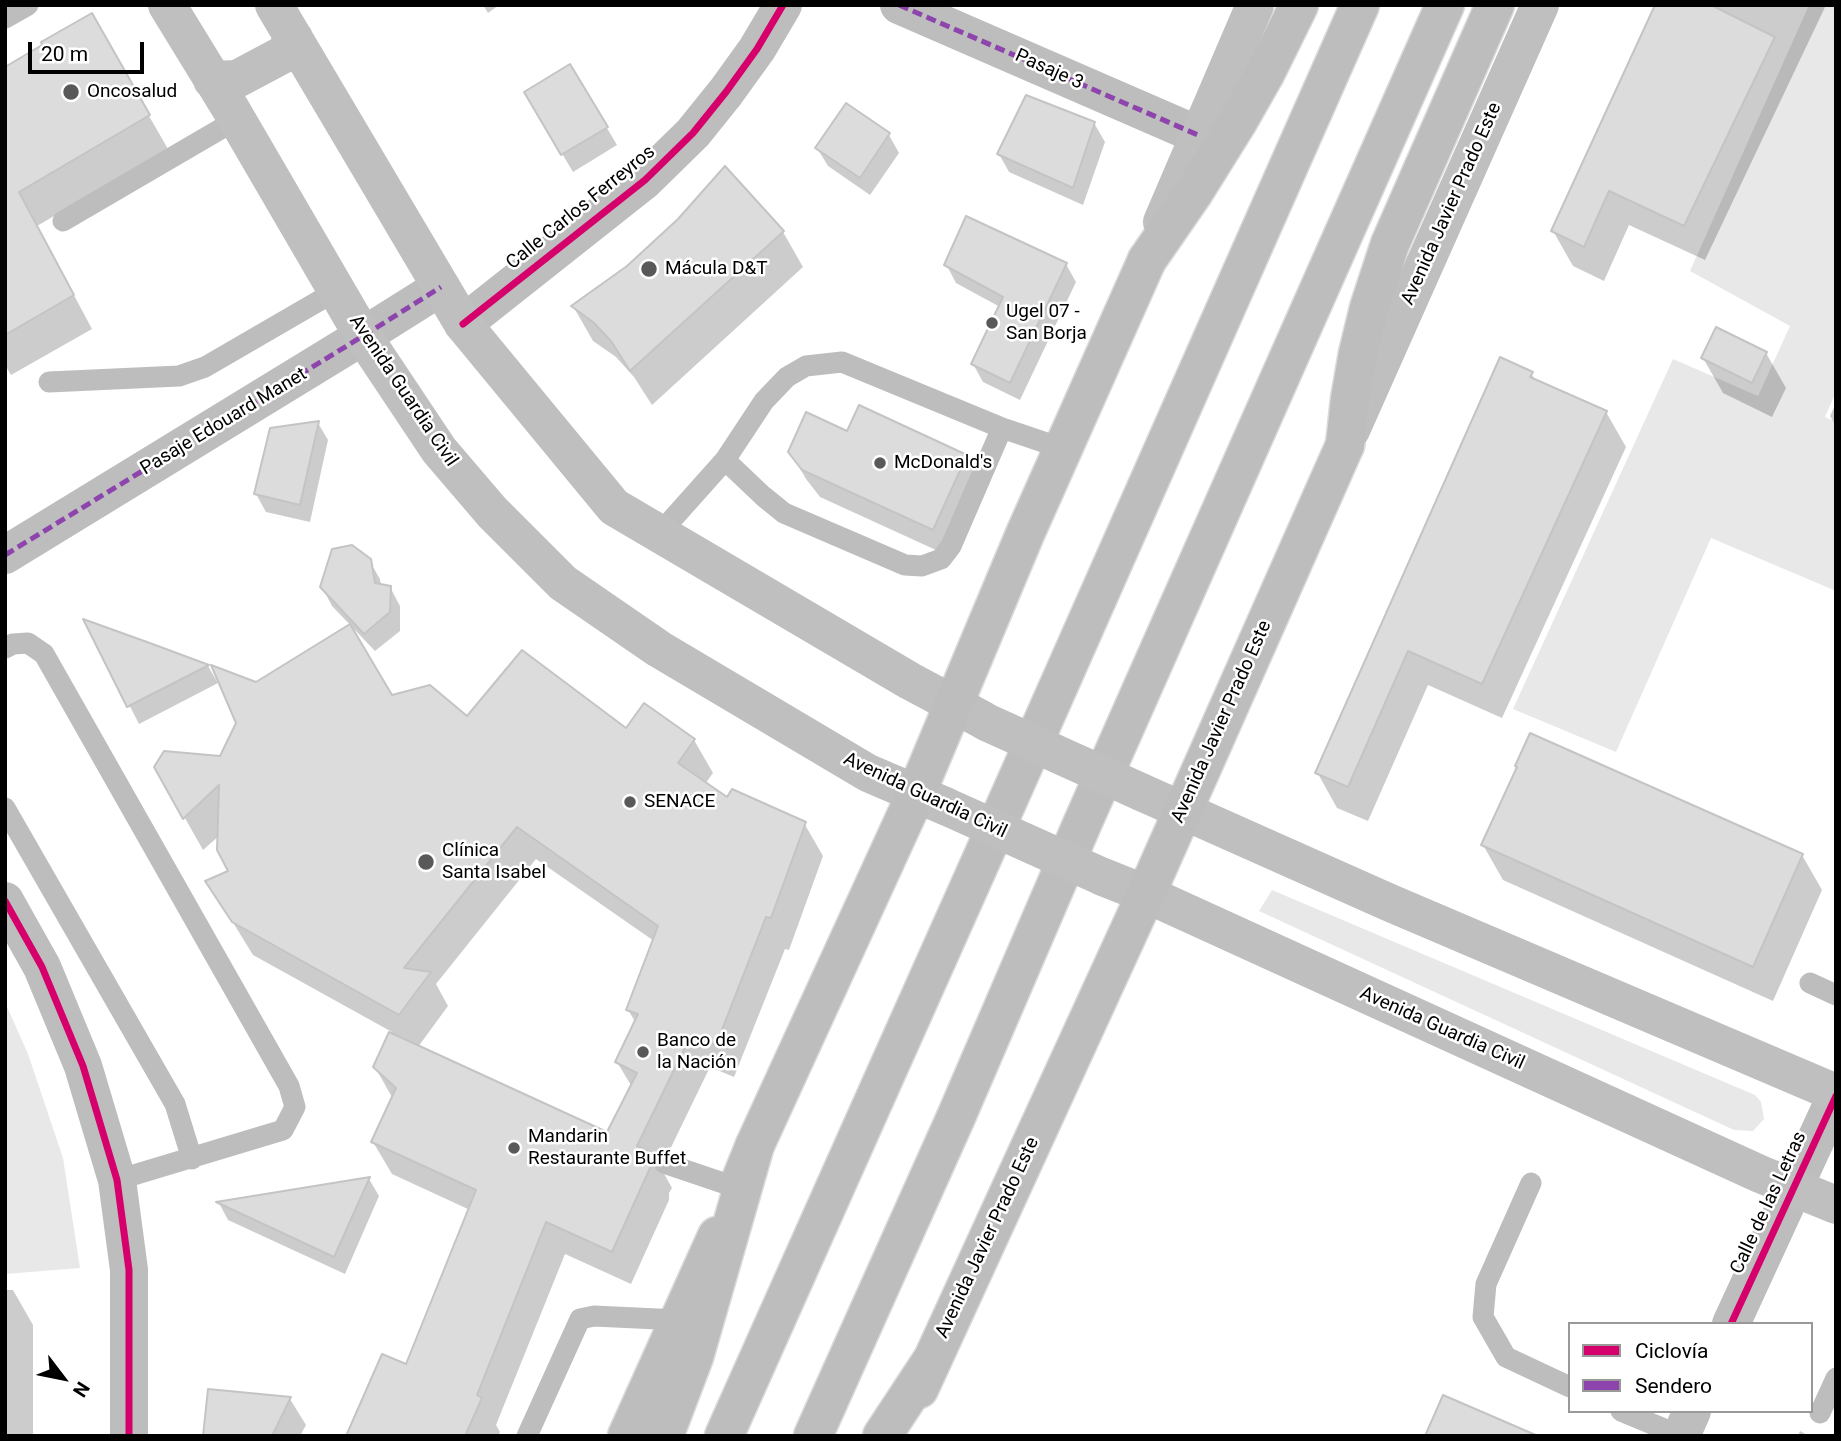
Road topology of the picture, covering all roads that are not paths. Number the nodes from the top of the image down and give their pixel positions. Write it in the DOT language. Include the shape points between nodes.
graph roads {
  1 [pos="28,5"];
  2 [pos="167,5"];
  3 [pos="274,5"];
  4 [pos="783,5"];
  5 [pos="899,5"];
  6 [pos="1255,5"];
  7 [pos="1299,5"];
  8 [pos="1360,5"];
  9 [pos="1445,5"];
  10 [pos="1494,5"];
  11 [pos="1540,5"];
  12 [pos="5,18"];
  13 [pos="302,53"];
  14 [pos="227,104"];
  15 [pos="1198,135"];
  16 [pos="63,221"];
  17 [pos="1147,260"];
  18 [pos="441,286"];
  19 [pos="336,291"];
  20 [pos="463,324"];
  21 [pos="363,336"];
  22 [pos="49,382"];
  23 [pos="1002,428"];
  24 [pos="1345,445"];
  25 [pos="1063,449"];
  26 [pos="725,460"];
  27 [pos="659,534"];
  28 [pos="5,555"];
  29 [pos="5,648"];
  30 [pos="969,714"];
  31 [pos="930,800"];
  32 [pos="5,808"];
  33 [pos="1182,811"];
  34 [pos="1146,894"];
  35 [pos="5,901"];
  36 [pos="1810,983"];
  37 [pos="1836,995"];
  38 [pos="1836,1094"];
  39 [pos="755,1145"];
  40 [pos="192,1158"];
  41 [pos="664,1163"];
  42 [pos="117,1180"];
  43 [pos="1531,1183"];
  44 [pos="1794,1187"];
  45 [pos="738,1188"];
  46 [pos="1836,1205"];
  47 [pos="678,1320"];
  48 [pos="1732,1322"];
  49 [pos="932,1360"];
  50 [pos="1836,1378"];
  51 [pos="1568,1386"];
  52 [pos="1627,1413"];
  53 [pos="1691,1413"];
  54 [pos="1822,1415"];
  55 [pos="129,1436"];
  56 [pos="527,1436"];
  57 [pos="627,1436"];
  58 [pos="664,1436"];
  59 [pos="724,1436"];
  60 [pos="813,1436"];
  61 [pos="882,1436"];
  62 [pos="898,1436"];
  63 [pos="1681,1436"];
  1 -- 12 [label="lane"];
  2 -- 14 [label="main road, Avenida Guardia Civil"];
  3 -- 13 [label="main road"];
  4 -- 20 [label="main road, Calle Carlos Ferreyros" via="726,92 645,180"];
  5 -- 15 [label="main road, Pasaje 3"];
  6 -- 15 [label="main road"];
  7 -- 17 [label="main road" via="1237,123"];
  8 -- 59 [label="main road"];
  9 -- 60 [label="main road"];
  10 -- 24 [label="main road" via="1390,244 1358,353"];
  11 -- 24 [label="main road, Avenida Javier Prado Este"];
  13 -- 14 [label="main road" via="284,54 237,79"];
  13 -- 18 [label="main road"];
  14 -- 16 [label="lane"];
  14 -- 19 [label="main road, Avenida Guardia Civil"];
  15 -- 17 [label="main road"];
  17 -- 25 [label="main road"];
  18 -- 20 [label="main road"];
  18 -- 21 [label="main road, Pasaje Edouard Manet"];
  19 -- 21 [label="main road, Avenida Guardia Civil"];
  19 -- 22 [label="lane" via="205,367 179,376"];
  20 -- 27 [label="main road" via="614,507"];
  21 -- 28 [label="main road, Pasaje Edouard Manet"];
  21 -- 31 [label="main road, Avenida Guardia Civil" via="439,450 492,512 563,583 659,649 868,773"];
  23 -- 25 [label="lane"];
  23 -- 26 [label="lane" via="842,362 806,366 786,377 764,401"];
  23 -- 26 [label="lane" via="951,546 941,559 922,566 905,565 784,513"];
  24 -- 33 [label="main road, Avenida Javier Prado Este"];
  25 -- 30 [label="main road" via="1024,534"];
  26 -- 27 [label="lane"];
  27 -- 30 [label="main road"];
  29 -- 40 [label="lane" via="28,643 44,654 289,1086 295,1107 283,1130"];
  30 -- 31 [label="main road"];
  30 -- 33 [label="main road, bridge"];
  31 -- 34 [label="main road, Avenida Guardia Civil, bridge"];
  31 -- 39 [label="main road"];
  32 -- 40 [label="lane" via="175,1104"];
  33 -- 34 [label="main road, Avenida Javier Prado Este"];
  33 -- 38 [label="main road"];
  34 -- 44 [label="main road, Avenida Guardia Civil"];
  34 -- 49 [label="main road, Avenida Javier Prado Este"];
  35 -- 42 [label="main road" via="42,967 83,1066"];
  36 -- 37 [label="lane"];
  38 -- 44 [label="main road, Calle de las Letras"];
  39 -- 45 [label="main road"];
  39 -- 58 [label="main road" via="694,1357"];
  40 -- 42 [label="lane"];
  41 -- 45 [label="lane"];
  42 -- 55 [label="main road" via="129,1270"];
  43 -- 51 [label="lane" via="1486,1284 1483,1317 1506,1357"];
  44 -- 46 [label="main road, Avenida Guardia Civil"];
  44 -- 48 [label="main road, Calle de las Letras"];
  45 -- 47 [label="main road"];
  47 -- 56 [label="lane" via="594,1315 580,1319"];
  47 -- 57 [label="main road"];
  49 -- 61 [label="main road"];
  49 -- 62 [label="main road, Avenida Javier Prado Este"];
  50 -- 54 [label="lane"];
  52 -- 63 [label="lane"];
  53 -- 63 [label="main road"];
}
